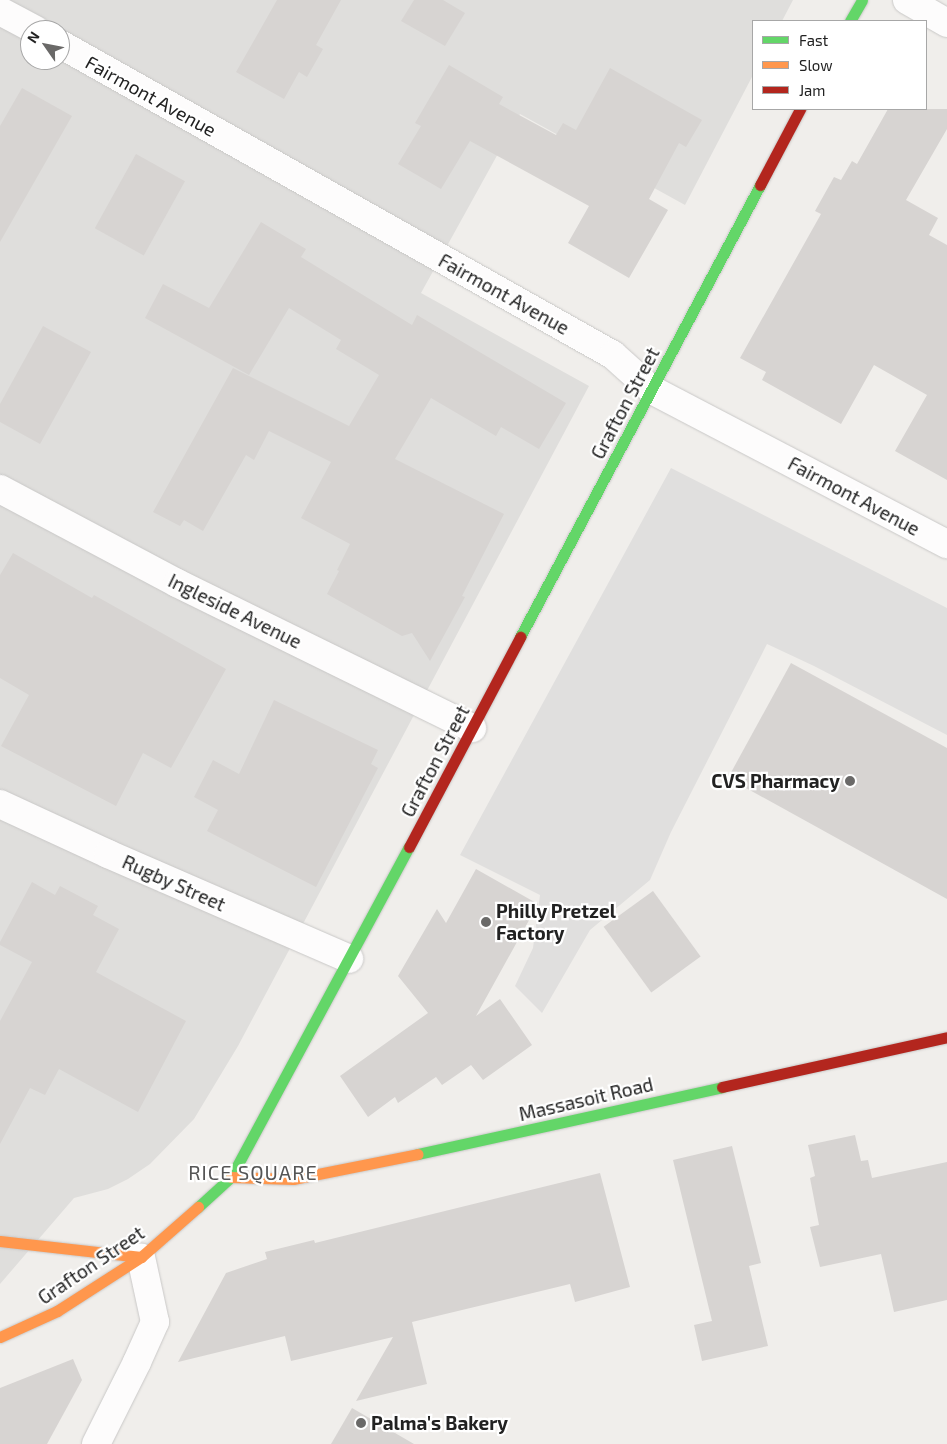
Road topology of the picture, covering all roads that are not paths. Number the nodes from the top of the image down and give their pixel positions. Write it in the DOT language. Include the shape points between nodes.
graph roads {
  1 [pos="862,0"];
  2 [pos="907,0"];
  3 [pos="0,11"];
  4 [pos="851,20"];
  5 [pos="20,22"];
  6 [pos="947,23"];
  7 [pos="70,50"];
  8 [pos="799,110"];
  9 [pos="652,390"];
  10 [pos="0,489"];
  11 [pos="947,544"];
  12 [pos="472,728"];
  13 [pos="0,804"];
  14 [pos="349,959"];
  15 [pos="947,1037"];
  16 [pos="231,1177"];
  17 [pos="0,1241"];
  18 [pos="142,1257"];
  19 [pos="0,1337"];
  20 [pos="96,1444"];
  1 -- 4 [label="main road"];
  2 -- 6 [label="street"];
  3 -- 5 [label="street"];
  7 -- 9 [label="street, Fairmont Avenue" via="613,355"];
  8 -- 9 [label="main road, Grafton Street"];
  9 -- 11 [label="street, Fairmont Avenue"];
  9 -- 12 [label="main road, Grafton Street"];
  10 -- 12 [label="street, Ingleside Avenue" via="177,583"];
  12 -- 14 [label="main road, Grafton Street"];
  13 -- 14 [label="street, Rugby Street"];
  14 -- 16 [label="main road, Grafton Street"];
  15 -- 16 [label="main road, Massasoit Road" via="356,1167 292,1179"];
  16 -- 18 [label="main road, Grafton Street"];
  17 -- 18 [label="main road"];
  18 -- 19 [label="main road, Grafton Street" via="57,1311"];
  18 -- 20 [label="street" via="155,1322"];
}
